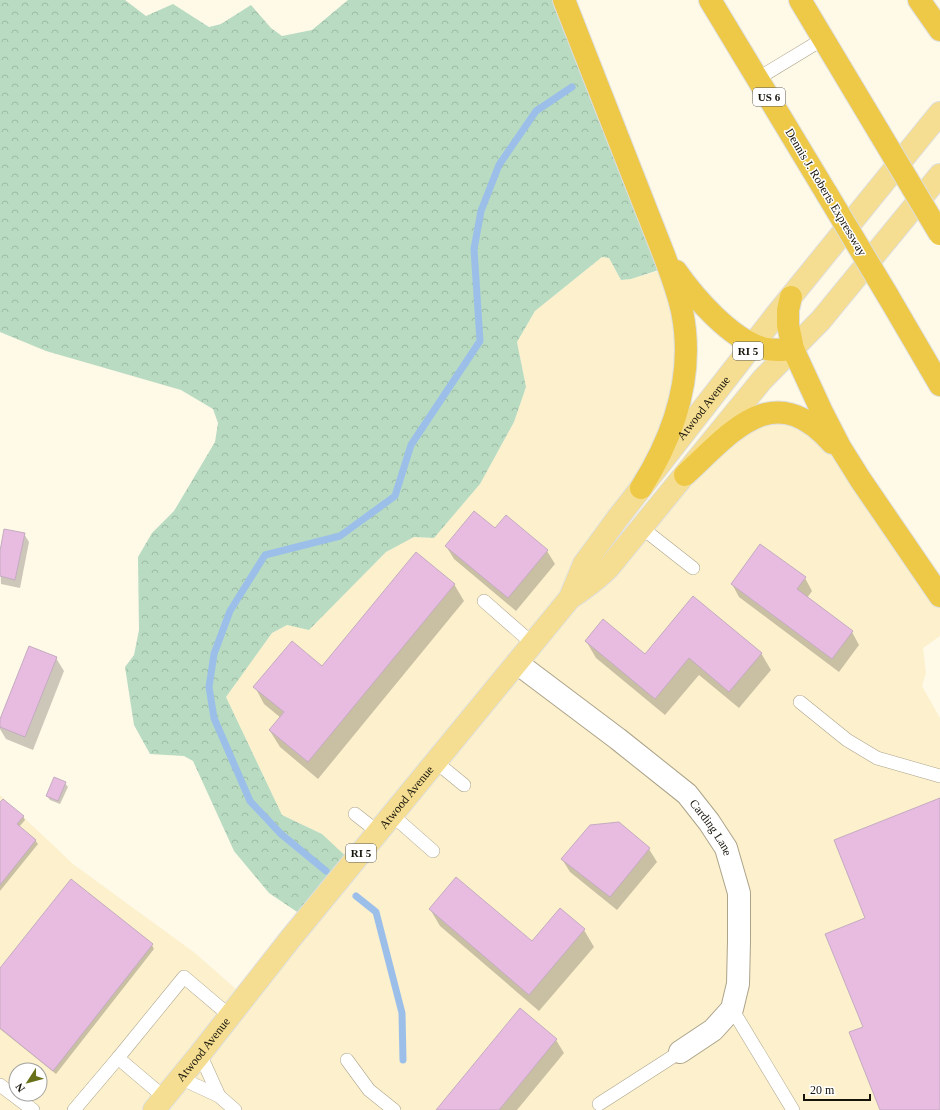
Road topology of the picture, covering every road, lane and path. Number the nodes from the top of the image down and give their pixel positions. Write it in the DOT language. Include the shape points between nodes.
graph roads {
  1 [pos="564,0"];
  2 [pos="710,0"];
  3 [pos="800,0"];
  4 [pos="920,0"];
  5 [pos="923,0"];
  6 [pos="940,13"];
  7 [pos="940,30"];
  8 [pos="823,39"];
  9 [pos="757,78"];
  10 [pos="940,113"];
  11 [pos="940,175"];
  12 [pos="651,222"];
  13 [pos="940,234"];
  14 [pos="790,297"];
  15 [pos="753,344"];
  16 [pos="793,349"];
  17 [pos="940,385"];
  18 [pos="686,475"];
  19 [pos="860,480"];
  20 [pos="641,488"];
  21 [pos="642,528"];
  22 [pos="693,568"];
  23 [pos="940,596"];
  24 [pos="570,598"];
  25 [pos="484,601"];
  26 [pos="533,644"];
  27 [pos="517,663"];
  28 [pos="800,702"];
  29 [pos="436,762"];
  30 [pos="940,776"];
  31 [pos="464,785"];
  32 [pos="355,814"];
  33 [pos="392,815"];
  34 [pos="378,832"];
  35 [pos="433,850"];
  36 [pos="732,1009"];
  37 [pos="230,1016"];
  38 [pos="680,1052"];
  39 [pos="200,1054"];
  40 [pos="118,1058"];
  41 [pos="348,1060"];
  42 [pos="180,1078"];
  43 [pos="0,1085"];
  44 [pos="220,1102"];
  45 [pos="159,1103"];
  46 [pos="599,1104"];
  47 [pos="33,1110"];
  48 [pos="74,1110"];
  49 [pos="235,1110"];
  50 [pos="394,1110"];
  51 [pos="793,1110"];
  1 -- 12 [label="highway"];
  2 -- 9 [label="highway, Dennis J. Roberts Expressway / US 6"];
  3 -- 8 [label="highway"];
  4 -- 7 [label="highway"];
  5 -- 6 [label="highway"];
  8 -- 9 [label="lane"];
  8 -- 13 [label="highway, bridge"];
  9 -- 17 [label="highway, Dennis J. Roberts Expressway / US 6, bridge"];
  10 -- 14 [label="main road, Atwood Avenue / RI 5"];
  11 -- 16 [label="main road, Atwood Avenue / RI 5" via="821,320"];
  12 -- 15 [label="highway" via="666,256 688,287 721,322"];
  12 -- 20 [label="highway" via="678,293 685,329 686,364 682,393 672,429 656,464"];
  14 -- 15 [label="main road, Atwood Avenue / RI 5"];
  14 -- 16 [label="highway" via="788,325"];
  15 -- 16 [label="highway" via="773,350"];
  15 -- 20 [label="main road, Atwood Avenue / RI 5"];
  16 -- 18 [label="main road, Atwood Avenue / RI 5" via="762,380"];
  16 -- 19 [label="highway" via="827,423"];
  18 -- 19 [label="highway" via="744,423 757,415 777,412 799,417 819,429"];
  18 -- 21 [label="main road, Atwood Avenue / RI 5"];
  19 -- 23 [label="highway"];
  20 -- 24 [label="main road, Atwood Avenue / RI 5" via="584,564"];
  21 -- 22 [label="lane"];
  21 -- 24 [label="main road, Atwood Avenue / RI 5" via="599,578"];
  24 -- 26 [label="main road, Atwood Avenue / RI 5"];
  25 -- 26 [label="lane"];
  26 -- 27 [label="main road, Atwood Avenue / RI 5"];
  27 -- 29 [label="main road, Atwood Avenue / RI 5"];
  27 -- 36 [label="street, Carding Lane" via="618,739 713,817 726,848 739,893 738,984"];
  28 -- 30 [label="lane" via="849,741 878,758"];
  29 -- 31 [label="lane"];
  29 -- 33 [label="main road, Atwood Avenue / RI 5"];
  32 -- 34 [label="lane"];
  33 -- 34 [label="main road, Atwood Avenue / RI 5"];
  33 -- 35 [label="lane"];
  34 -- 37 [label="main road, Atwood Avenue / RI 5"];
  36 -- 38 [label="street, Carding Lane" via="713,1030"];
  36 -- 51 [label="lane"];
  37 -- 39 [label="main road, Atwood Avenue / RI 5"];
  37 -- 40 [label="lane" via="184,977"];
  38 -- 46 [label="lane"];
  39 -- 42 [label="main road, Atwood Avenue / RI 5"];
  39 -- 44 [label="lane"];
  40 -- 45 [label="lane"];
  40 -- 48 [label="lane"];
  41 -- 50 [label="lane" via="369,1090"];
  42 -- 44 [label="lane"];
  42 -- 45 [label="main road, Atwood Avenue / RI 5"];
  43 -- 47 [label="lane"];
  44 -- 49 [label="lane"];
}
